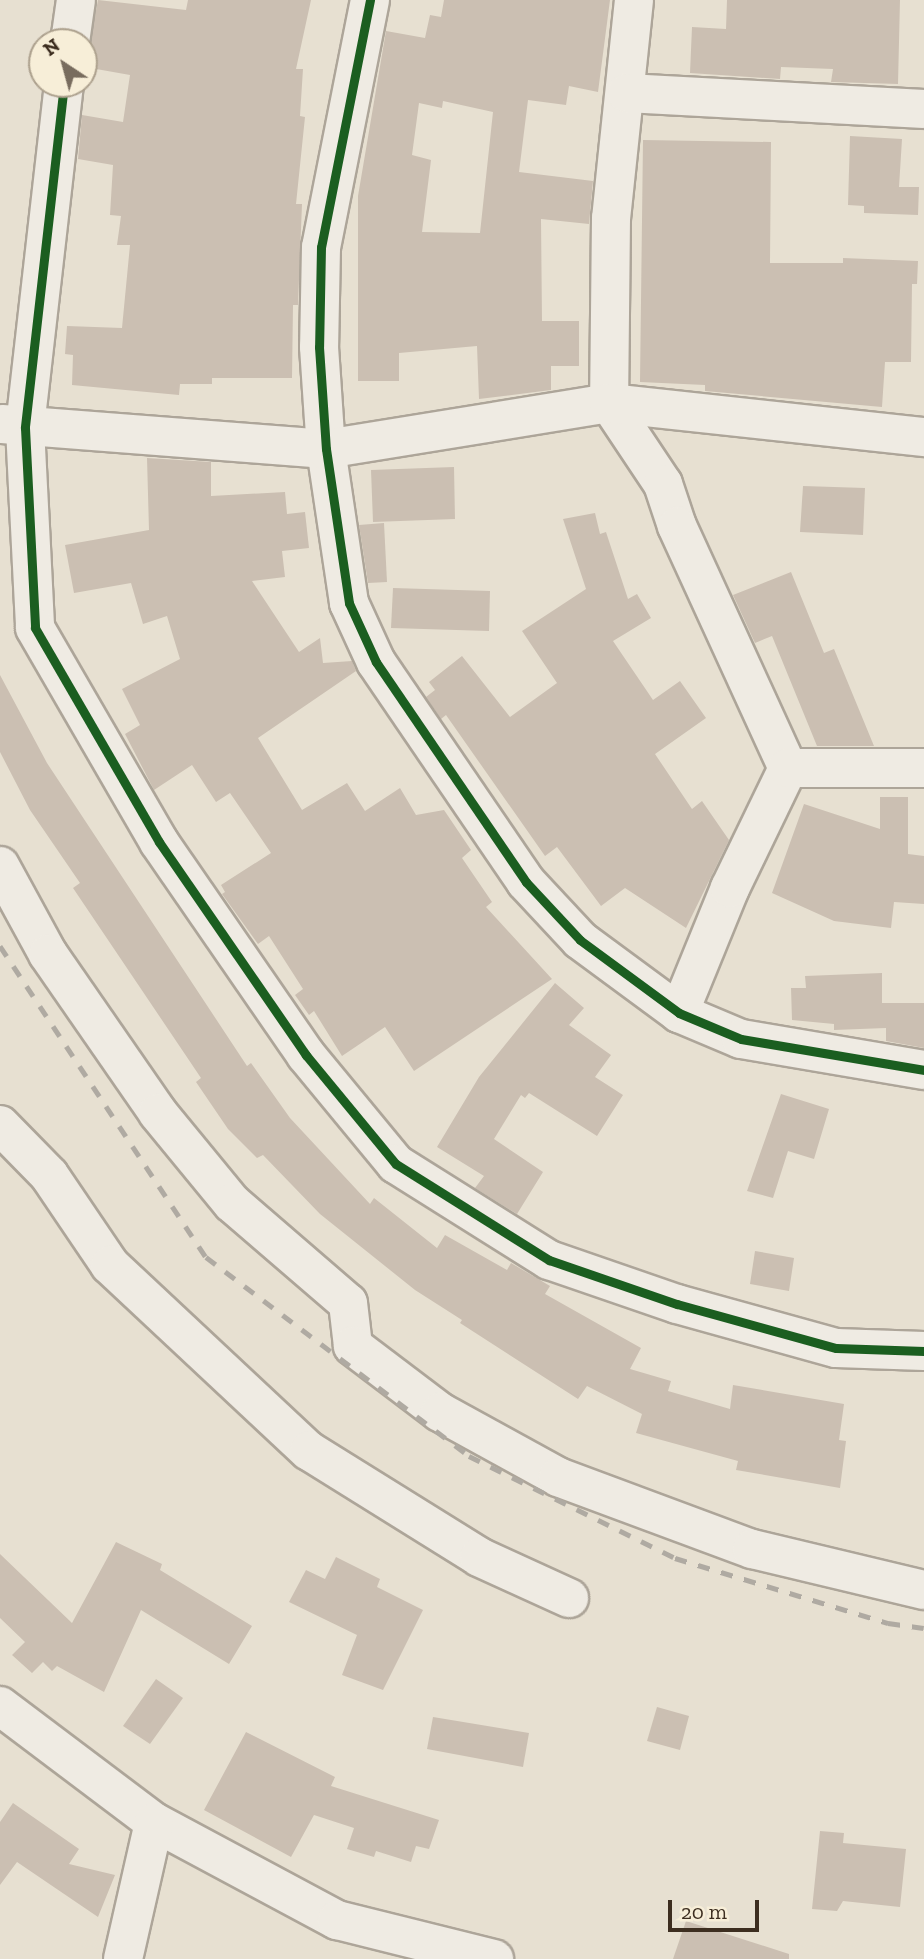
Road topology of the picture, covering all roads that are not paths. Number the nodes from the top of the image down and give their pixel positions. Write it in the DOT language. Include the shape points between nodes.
graph roads {
  1 [pos="76,0"];
  2 [pos="370,0"];
  3 [pos="634,0"];
  4 [pos="72,28"];
  5 [pos="627,93"];
  6 [pos="62,98"];
  7 [pos="924,109"];
  8 [pos="609,403"];
  9 [pos="13,426"];
  10 [pos="924,437"];
  11 [pos="326,449"];
  12 [pos="788,768"];
  13 [pos="924,768"];
  14 [pos="0,866"];
  15 [pos="679,1013"];
  16 [pos="924,1070"];
  17 [pos="0,1125"];
  18 [pos="924,1351"];
  19 [pos="924,1590"];
  20 [pos="569,1598"];
  21 [pos="0,1706"];
  22 [pos="154,1822"];
  23 [pos="123,1959"];
  24 [pos="494,1959"];
  1 -- 4 [label="street"];
  2 -- 11 [label="street" via="321,247 319,346"];
  3 -- 5 [label="street"];
  5 -- 7 [label="street"];
  5 -- 8 [label="street" via="620,107 611,218"];
  6 -- 9 [label="street"];
  8 -- 10 [label="street"];
  8 -- 11 [label="street"];
  8 -- 12 [label="street" via="663,484 677,526"];
  9 -- 11 [label="street"];
  9 -- 18 [label="street" via="35,628 159,842 306,1055 396,1164 549,1260 677,1304 836,1348"];
  11 -- 15 [label="street" via="349,603 376,662 549,911"];
  12 -- 13 [label="street"];
  12 -- 15 [label="street" via="730,888"];
  14 -- 19 [label="street" via="48,954 158,1113 232,1203 348,1303 353,1346 440,1412 558,1477 752,1549"];
  15 -- 16 [label="street" via="741,1039"];
  17 -- 20 [label="street" via="49,1175 110,1265 309,1451 479,1557"];
  21 -- 22 [label="street"];
  22 -- 23 [label="street"];
  22 -- 24 [label="street" via="337,1920"];
}
